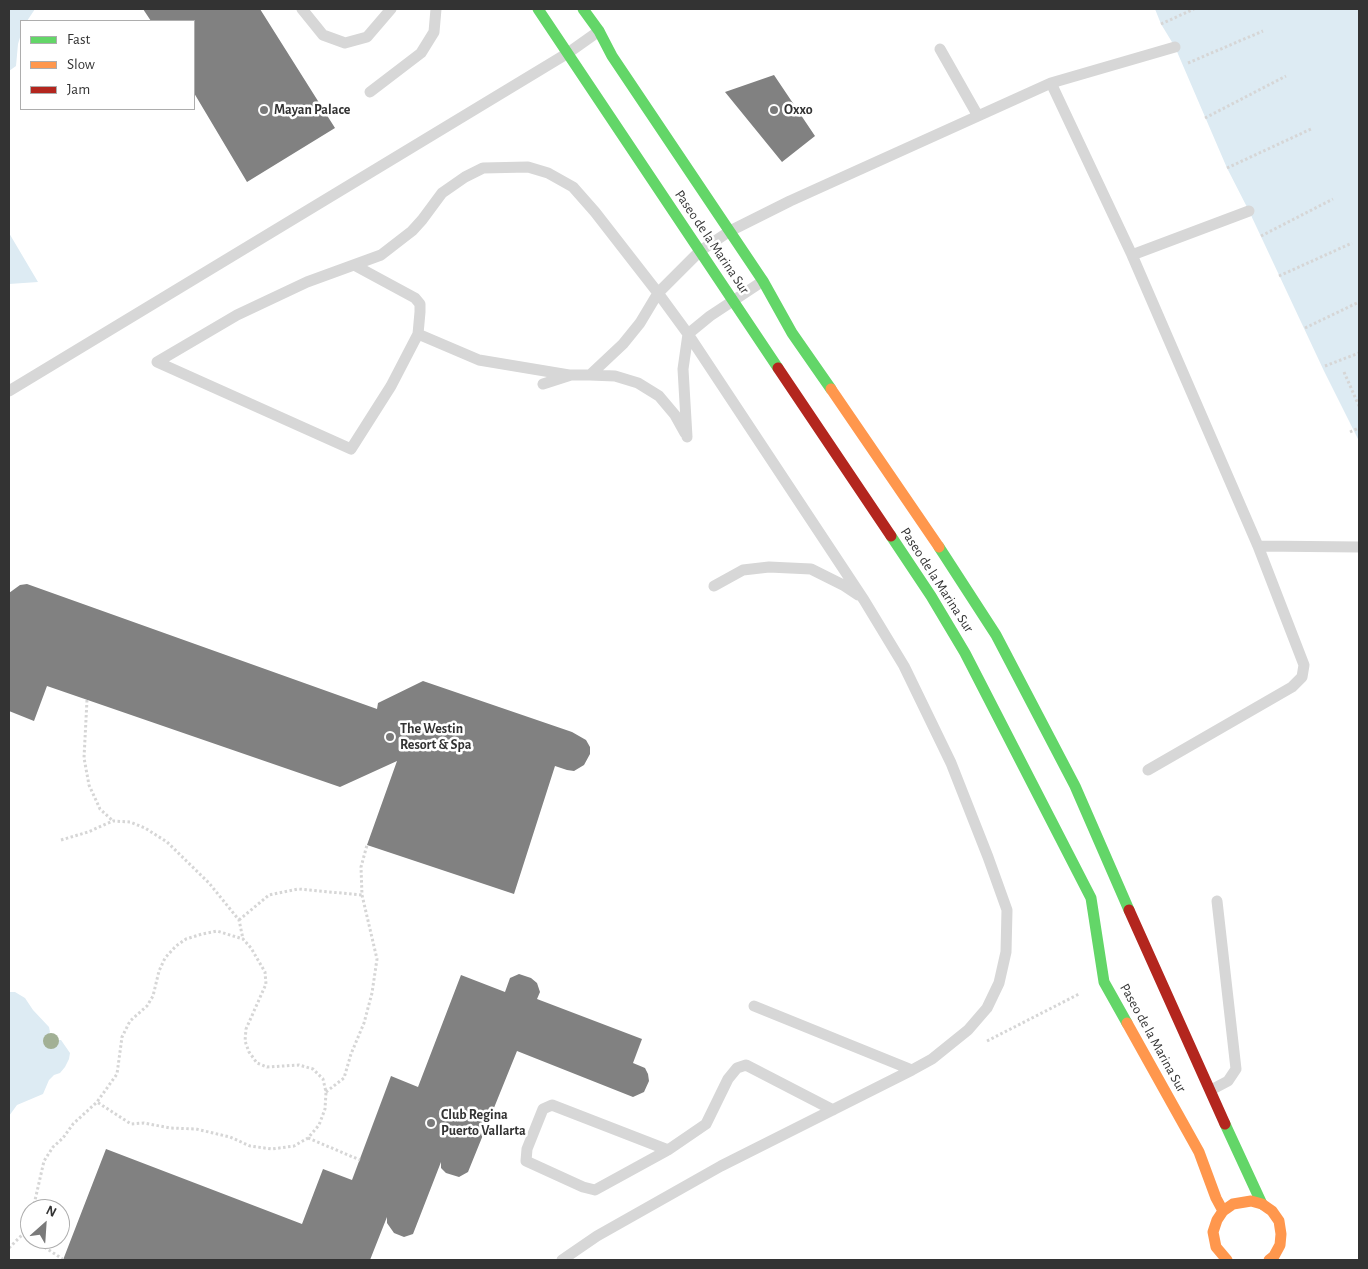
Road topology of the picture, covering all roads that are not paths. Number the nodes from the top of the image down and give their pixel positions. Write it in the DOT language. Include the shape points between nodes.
graph roads {
  1 [pos="302,9"];
  2 [pos="390,9"];
  3 [pos="436,9"];
  4 [pos="538,9"];
  5 [pos="583,9"];
  6 [pos="599,31"];
  7 [pos="1175,47"];
  8 [pos="940,49"];
  9 [pos="568,53"];
  10 [pos="1051,83"];
  11 [pos="370,92"];
  12 [pos="978,116"];
  13 [pos="1249,211"];
  14 [pos="730,231"];
  15 [pos="700,251"];
  16 [pos="1132,255"];
  17 [pos="354,266"];
  18 [pos="763,281"];
  19 [pos="658,292"];
  20 [pos="733,300"];
  21 [pos="418,334"];
  22 [pos="688,334"];
  23 [pos="571,375"];
  24 [pos="590,375"];
  25 [pos="543,384"];
  26 [pos="9,391"];
  27 [pos="1258,546"];
  28 [pos="1359,547"];
  29 [pos="714,586"];
  30 [pos="864,600"];
  31 [pos="1148,770"];
  32 [pos="1217,901"];
  33 [pos="754,1006"];
  34 [pos="912,1070"];
  35 [pos="1211,1090"];
  36 [pos="834,1110"];
  37 [pos="668,1150"];
  38 [pos="1262,1204"];
  39 [pos="1223,1211"];
  40 [pos="562,1260"];
  41 [pos="1226,1260"];
  42 [pos="1269,1260"];
  1 -- 2 [label="lane" via="323,35 345,43 367,37"];
  3 -- 11 [label="lane" via="434,32 421,53"];
  4 -- 9 [label="street, Paseo de la Marina Sur"];
  5 -- 6 [label="street, Paseo de la Marina Sur"];
  6 -- 9 [label="lane"];
  6 -- 14 [label="street, Paseo de la Marina Sur" via="612,56"];
  7 -- 10 [label="lane"];
  8 -- 12 [label="lane"];
  9 -- 15 [label="street, Paseo de la Marina Sur"];
  9 -- 26 [label="lane"];
  10 -- 12 [label="lane"];
  10 -- 16 [label="lane"];
  12 -- 14 [label="lane"];
  13 -- 16 [label="lane"];
  14 -- 15 [label="lane"];
  14 -- 18 [label="street, Paseo de la Marina Sur"];
  15 -- 19 [label="lane"];
  15 -- 20 [label="street, Paseo de la Marina Sur"];
  16 -- 27 [label="lane"];
  17 -- 19 [label="lane" via="380,255 404,237 422,220 442,193 465,177 482,168 528,167 548,173 573,187"];
  17 -- 21 [label="lane" via="415,298 420,304"];
  17 -- 21 [label="lane" via="307,282 237,315 157,362 351,449 391,386"];
  18 -- 20 [label="lane"];
  18 -- 35 [label="street, Paseo de la Marina Sur" via="792,333 992,637 1075,786"];
  19 -- 22 [label="lane"];
  19 -- 24 [label="lane" via="640,324"];
  20 -- 22 [label="lane"];
  20 -- 39 [label="street, Paseo de la Marina Sur" via="935,593 969,650 1091,898 1104,982 1199,1152"];
  21 -- 23 [label="lane" via="479,360"];
  22 -- 24 [label="lane" via="684,370 687,436 659,396 638,383 615,376"];
  22 -- 30 [label="lane"];
  23 -- 24 [label="lane"];
  23 -- 25 [label="lane"];
  27 -- 28 [label="lane"];
  27 -- 31 [label="lane" via="1304,665 1302,677 1292,687"];
  29 -- 30 [label="lane" via="742,570 811,568"];
  30 -- 34 [label="lane" via="904,666 951,763 1006,910 1006,952 999,983 987,1008 968,1030 932,1059"];
  32 -- 35 [label="lane" via="1236,1069 1228,1081"];
  33 -- 34 [label="lane"];
  34 -- 36 [label="lane"];
  35 -- 38 [label="street, Paseo de la Marina Sur"];
  36 -- 37 [label="lane" via="746,1066 737,1068 728,1079 706,1124"];
  36 -- 40 [label="lane" via="720,1166 597,1236"];
  37 -- 37 [label="lane" via="552,1105 543,1109 527,1149 526,1161 595,1190"];
  38 -- 39 [label="street" via="1251,1200 1239,1202"];
  38 -- 42 [label="street, Paseo de la Marina Sur" via="1279,1221 1281,1234 1280,1245"];
  39 -- 41 [label="street" via="1214,1232 1216,1248"];
}
